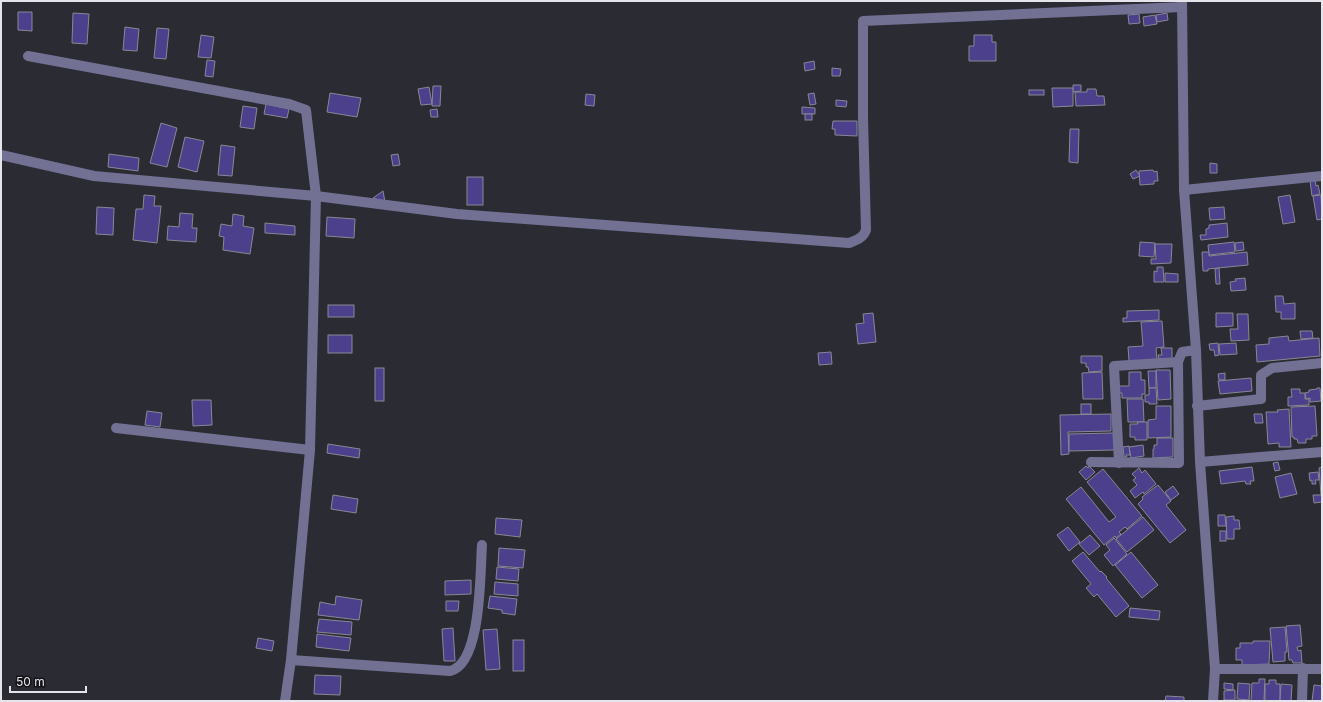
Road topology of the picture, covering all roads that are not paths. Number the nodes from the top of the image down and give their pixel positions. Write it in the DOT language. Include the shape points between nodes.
graph roads {
  1 [pos="1182,4"];
  2 [pos="28,56"];
  3 [pos="1,155"];
  4 [pos="1322,176"];
  5 [pos="1184,190"];
  6 [pos="316,196"];
  7 [pos="1196,350"];
  8 [pos="1178,362"];
  9 [pos="1322,363"];
  10 [pos="1197,406"];
  11 [pos="116,428"];
  12 [pos="310,450"];
  13 [pos="1322,452"];
  14 [pos="1091,462"];
  15 [pos="1200,462"];
  16 [pos="1119,463"];
  17 [pos="482,544"];
  18 [pos="291,660"];
  19 [pos="1303,668"];
  20 [pos="1215,669"];
  21 [pos="1322,669"];
  22 [pos="284,701"];
  23 [pos="1213,701"];
  24 [pos="1302,701"];
  1 -- 5 [label="street"];
  1 -- 6 [label="street" via="863,21 866,230 858,240 849,243 457,214"];
  2 -- 6 [label="street" via="290,104 306,110"];
  3 -- 6 [label="street" via="94,176"];
  4 -- 5 [label="street"];
  5 -- 7 [label="street"];
  6 -- 12 [label="street"];
  7 -- 8 [label="street" via="1182,352"];
  7 -- 10 [label="street"];
  8 -- 16 [label="street" via="1114,366"];
  8 -- 16 [label="street" via="1180,463"];
  9 -- 10 [label="street" via="1272,368 1261,375 1261,400"];
  10 -- 15 [label="street"];
  11 -- 12 [label="street"];
  12 -- 18 [label="street"];
  13 -- 15 [label="street"];
  14 -- 16 [label="street"];
  15 -- 20 [label="street"];
  17 -- 18 [label="street" via="475,632 468,654 456,668 450,671"];
  18 -- 22 [label="street"];
  19 -- 20 [label="street"];
  19 -- 21 [label="street"];
  19 -- 24 [label="street"];
  20 -- 23 [label="street"];
}
